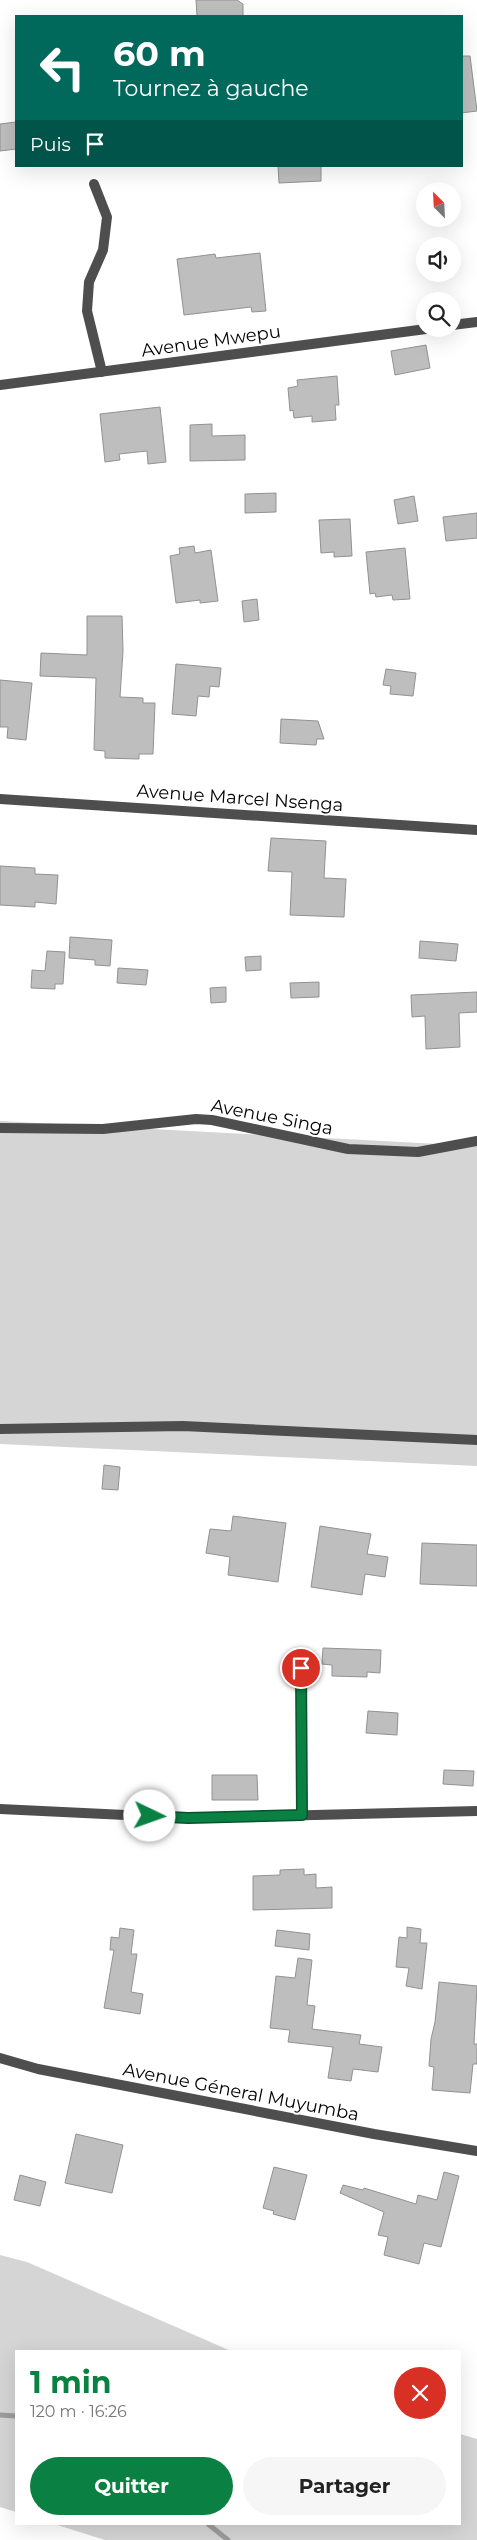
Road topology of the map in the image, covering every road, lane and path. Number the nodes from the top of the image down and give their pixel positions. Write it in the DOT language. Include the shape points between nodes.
graph roads {
  1 [pos="94,184"];
  2 [pos="477,322"];
  3 [pos="461,324"];
  4 [pos="416,330"];
  5 [pos="102,372"];
  6 [pos="0,385"];
  7 [pos="0,799"];
  8 [pos="477,830"];
  9 [pos="0,1128"];
  10 [pos="477,1141"];
  11 [pos="0,1429"];
  12 [pos="477,1440"];
  13 [pos="301,1668"];
  14 [pos="0,1809"];
  15 [pos="477,1811"];
  16 [pos="302,1815"];
  17 [pos="0,2058"];
  18 [pos="477,2151"];
  1 -- 5 [label="street" via="107,217 103,250 89,282 87,311"];
  2 -- 3 [label="street"];
  4 -- 5 [label="street, Avenue Mwepu"];
  5 -- 6 [label="street, Avenue Mwepu"];
  7 -- 8 [label="street, Avenue Marcel Nsenga"];
  9 -- 10 [label="street, Avenue Singa" via="104,1129 196,1119 348,1149 418,1152"];
  11 -- 12 [label="street" via="183,1426"];
  13 -- 16 [label="street"];
  14 -- 16 [label="street" via="188,1818"];
  15 -- 16 [label="street"];
  17 -- 18 [label="street, Avenue Géneral Muyumba" via="38,2069"];
}
